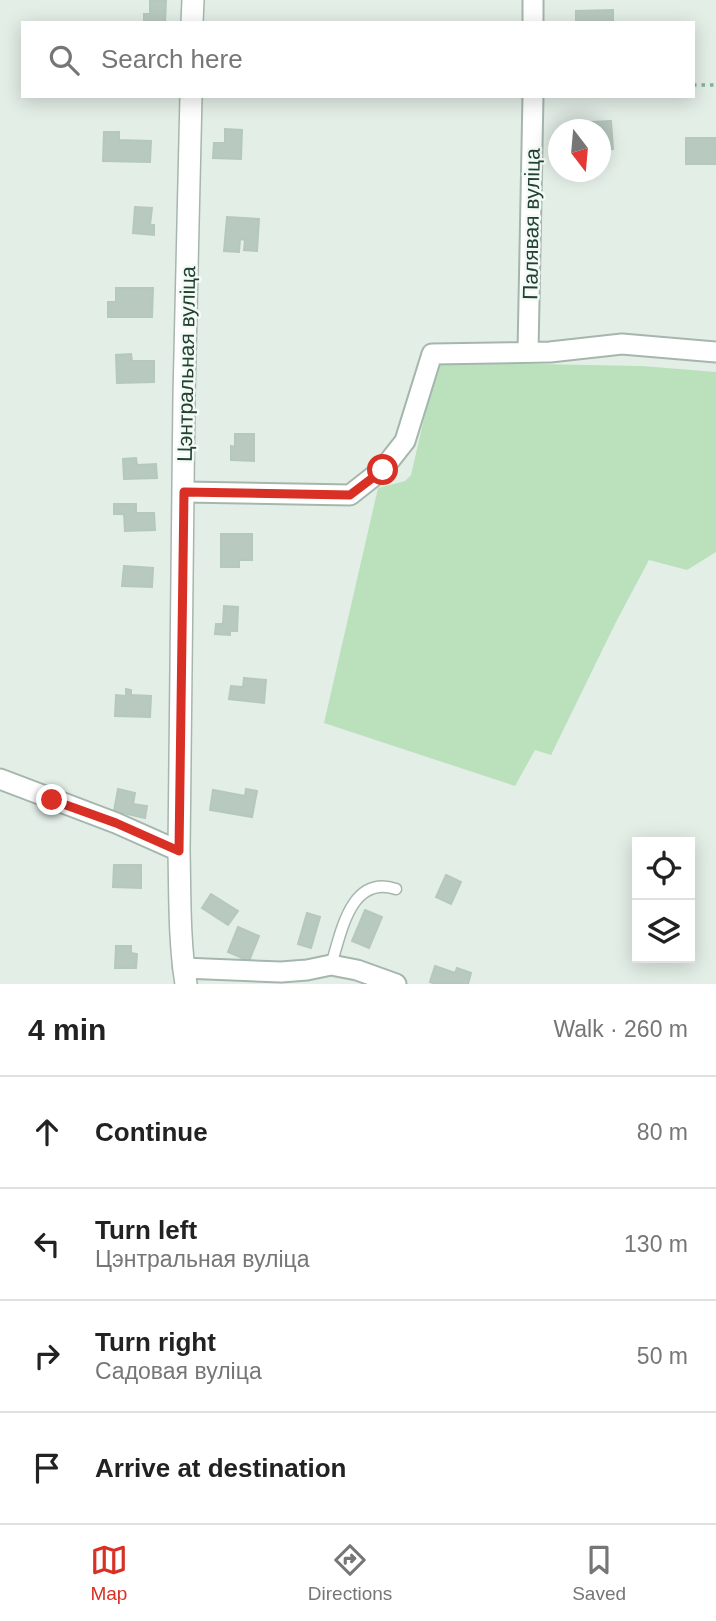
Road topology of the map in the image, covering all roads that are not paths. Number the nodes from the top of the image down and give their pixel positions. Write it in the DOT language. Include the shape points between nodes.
graph roads {
  1 [pos="193,0"];
  2 [pos="533,0"];
  3 [pos="192,21"];
  4 [pos="533,21"];
  5 [pos="191,98"];
  6 [pos="533,98"];
  7 [pos="528,352"];
  8 [pos="716,352"];
  9 [pos="184,492"];
  10 [pos="0,779"];
  11 [pos="179,851"];
  12 [pos="396,889"];
  13 [pos="331,965"];
  14 [pos="184,976"];
  15 [pos="396,984"];
  1 -- 3 [label="street"];
  2 -- 4 [label="street"];
  5 -- 9 [label="street, Цэнтральная вуліца"];
  6 -- 7 [label="street, Палявая вуліца"];
  7 -- 8 [label="street" via="622,344"];
  7 -- 9 [label="street" via="432,354 405,441 383,470 350,495"];
  9 -- 11 [label="street, Цэнтральная вуліца"];
  10 -- 11 [label="street"];
  11 -- 14 [label="street, Цэнтральная вуліца"];
  12 -- 13 [label="lane" via="373,889 356,899"];
  13 -- 14 [label="street, Цэнтральная вуліца"];
  13 -- 15 [label="street, Цэнтральная вуліца"];
}
